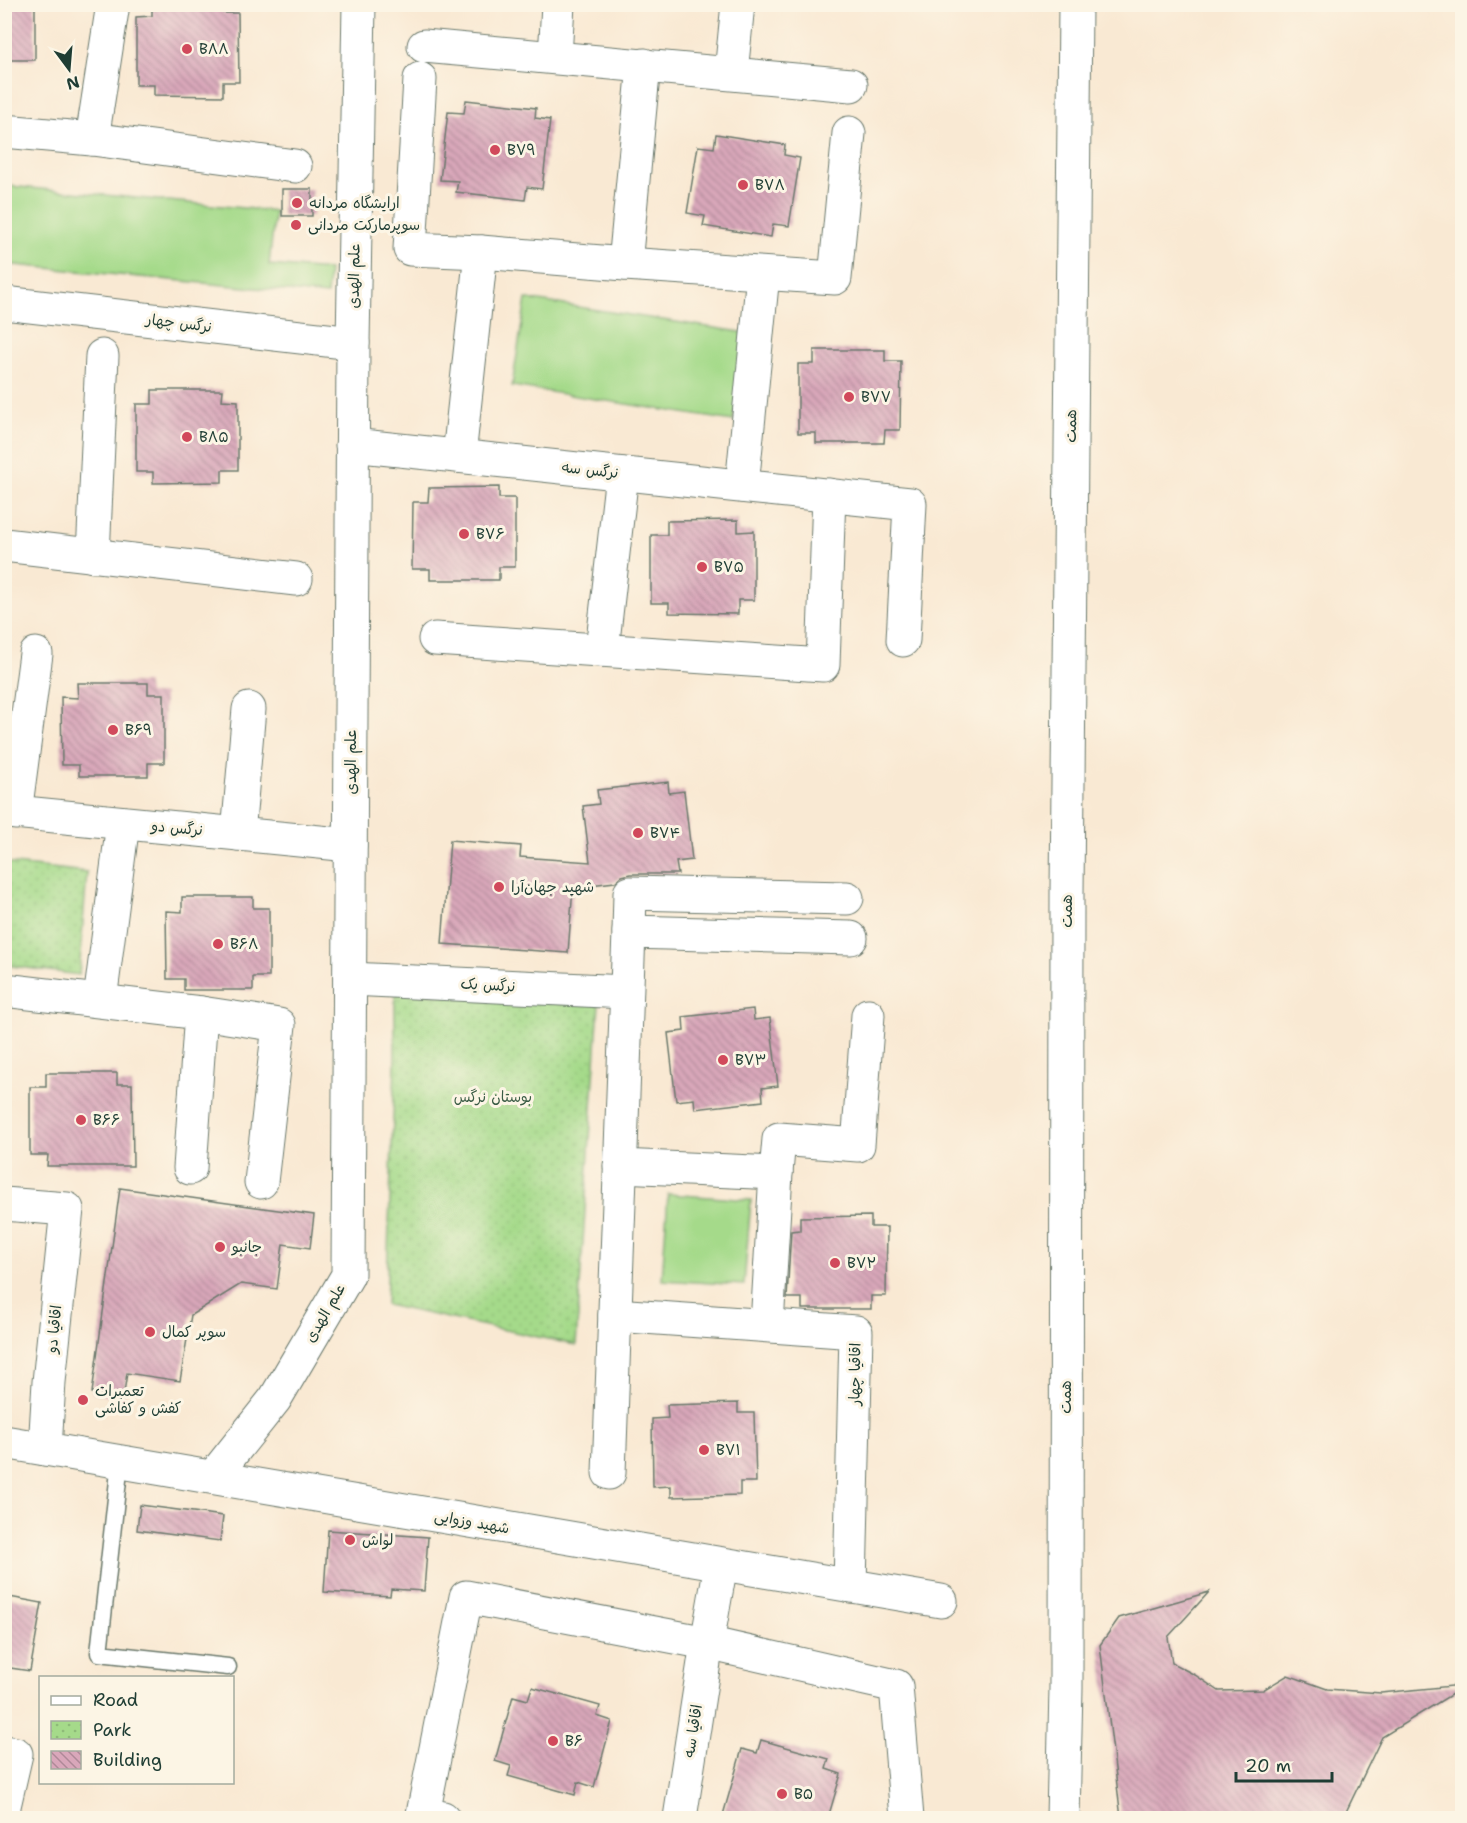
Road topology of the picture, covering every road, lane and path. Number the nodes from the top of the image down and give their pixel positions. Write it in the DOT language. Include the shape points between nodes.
graph roads {
  1 [pos="113,4"];
  2 [pos="359,4"];
  3 [pos="558,4"];
  4 [pos="738,4"];
  5 [pos="1075,4"];
  6 [pos="424,46"];
  7 [pos="555,57"];
  8 [pos="644,65"];
  9 [pos="731,73"];
  10 [pos="420,79"];
  11 [pos="851,85"];
  12 [pos="4,131"];
  13 [pos="849,134"];
  14 [pos="92,139"];
  15 [pos="294,166"];
  16 [pos="481,252"];
  17 [pos="625,264"];
  18 [pos="763,274"];
  19 [pos="4,303"];
  20 [pos="352,343"];
  21 [pos="102,356"];
  22 [pos="352,445"];
  23 [pos="459,456"];
  24 [pos="622,474"];
  25 [pos="742,486"];
  26 [pos="829,495"];
  27 [pos="4,545"];
  28 [pos="93,556"];
  29 [pos="296,579"];
  30 [pos="435,639"];
  31 [pos="903,640"];
  32 [pos="602,650"];
  33 [pos="36,654"];
  34 [pos="249,710"];
  35 [pos="10,812"];
  36 [pos="123,823"];
  37 [pos="238,834"];
  38 [pos="350,845"];
  39 [pos="846,898"];
  40 [pos="629,932"];
  41 [pos="851,938"];
  42 [pos="350,979"];
  43 [pos="626,992"];
  44 [pos="5,999"];
  45 [pos="100,1000"];
  46 [pos="201,1013"];
  47 [pos="868,1015"];
  48 [pos="620,1166"];
  49 [pos="190,1168"];
  50 [pos="776,1173"];
  51 [pos="261,1182"];
  52 [pos="4,1204"];
  53 [pos="615,1315"];
  54 [pos="767,1325"];
  55 [pos="4,1442"];
  56 [pos="45,1449"];
  57 [pos="120,1462"];
  58 [pos="609,1473"];
  59 [pos="213,1477"];
  60 [pos="721,1564"];
  61 [pos="850,1586"];
  62 [pos="941,1601"];
  63 [pos="707,1643"];
  64 [pos="228,1667"];
  65 [pos="4,1752"];
  66 [pos="4,1806"];
  67 [pos="443,1818"];
  68 [pos="680,1818"];
  69 [pos="906,1818"];
  70 [pos="1063,1818"];
  1 -- 14 [label="street"];
  2 -- 20 [label="street, علم الهدی"];
  3 -- 7 [label="street"];
  4 -- 9 [label="street"];
  5 -- 70 [label="street, همت"];
  6 -- 7 [label="street"];
  7 -- 8 [label="street"];
  8 -- 9 [label="street"];
  8 -- 17 [label="street"];
  9 -- 11 [label="street"];
  10 -- 16 [label="street" via="410,249"];
  12 -- 14 [label="street"];
  13 -- 18 [label="street" via="835,278"];
  14 -- 15 [label="street"];
  16 -- 17 [label="street"];
  16 -- 23 [label="street"];
  17 -- 18 [label="street"];
  18 -- 25 [label="street"];
  19 -- 20 [label="street, نرگس چهار"];
  20 -- 22 [label="street, علم الهدی"];
  21 -- 28 [label="street"];
  22 -- 23 [label="street, نرگس سه"];
  22 -- 38 [label="street, علم الهدی"];
  23 -- 24 [label="street, نرگس سه"];
  24 -- 25 [label="street, نرگس سه"];
  24 -- 32 [label="street"];
  25 -- 26 [label="street, نرگس سه"];
  26 -- 31 [label="street, نرگس سه" via="910,504"];
  26 -- 32 [label="street" via="823,665"];
  27 -- 28 [label="street"];
  28 -- 29 [label="street"];
  30 -- 32 [label="street"];
  33 -- 35 [label="street"];
  34 -- 37 [label="street"];
  35 -- 36 [label="street, نرگس دو"];
  36 -- 37 [label="street, نرگس دو"];
  36 -- 45 [label="street"];
  37 -- 38 [label="street, نرگس دو"];
  38 -- 42 [label="street, علم الهدی"];
  39 -- 40 [label="street" via="630,893"];
  40 -- 41 [label="street"];
  40 -- 43 [label="street"];
  42 -- 43 [label="street, نرگس یک"];
  42 -- 59 [label="street, علم الهدی" via="348,1275 275,1399"];
  43 -- 48 [label="street"];
  44 -- 45 [label="street"];
  45 -- 46 [label="street"];
  46 -- 49 [label="street"];
  46 -- 51 [label="street" via="279,1025"];
  47 -- 50 [label="street" via="858,1145 779,1139"];
  48 -- 50 [label="street"];
  48 -- 53 [label="street"];
  50 -- 54 [label="street"];
  52 -- 56 [label="street, اقاقیا دو" via="67,1209"];
  53 -- 54 [label="street, اقاقیا چهار"];
  53 -- 58 [label="street"];
  54 -- 61 [label="street, اقاقیا چهار" via="856,1332"];
  55 -- 56 [label="street, شهید وزوایی"];
  56 -- 57 [label="street, شهید وزوایی"];
  57 -- 59 [label="street, شهید وزوایی"];
  57 -- 64 [label="lane" via="99,1653"];
  59 -- 60 [label="street, شهید وزوایی"];
  60 -- 61 [label="street, شهید وزوایی"];
  60 -- 63 [label="street, اقاقیا سه"];
  61 -- 62 [label="street, شهید وزوایی"];
  63 -- 67 [label="street" via="466,1597 423,1814"];
  63 -- 68 [label="street, اقاقیا سه"];
  63 -- 69 [label="street" via="896,1686"];
  65 -- 66 [label="street" via="16,1754"];
}
